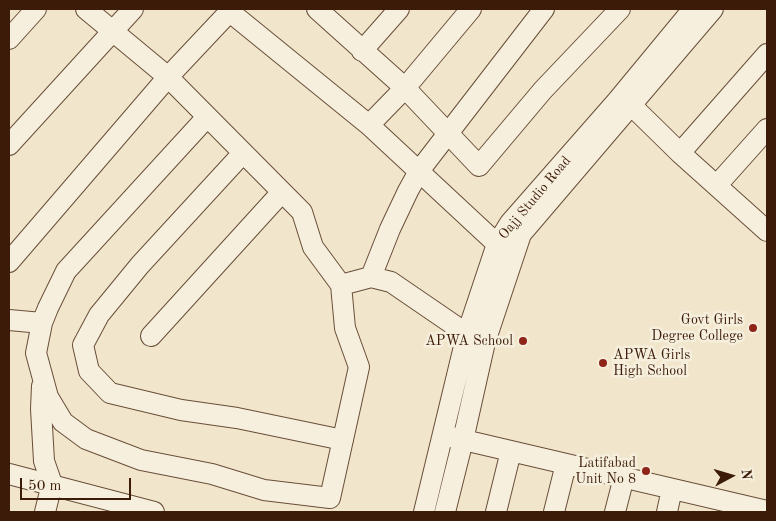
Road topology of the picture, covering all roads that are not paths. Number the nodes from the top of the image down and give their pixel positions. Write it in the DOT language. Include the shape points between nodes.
graph roads {
  1 [pos="36,9"];
  2 [pos="86,9"];
  3 [pos="133,9"];
  4 [pos="399,9"];
  5 [pos="471,9"];
  6 [pos="544,9"];
  7 [pos="620,9"];
  8 [pos="694,9"];
  9 [pos="713,9"];
  10 [pos="231,10"];
  11 [pos="324,11"];
  12 [pos="113,32"];
  13 [pos="9,39"];
  14 [pos="362,51"];
  15 [pos="767,54"];
  16 [pos="168,77"];
  17 [pos="405,88"];
  18 [pos="632,106"];
  19 [pos="207,116"];
  20 [pos="369,125"];
  21 [pos="767,129"];
  22 [pos="447,134"];
  23 [pos="9,145"];
  24 [pos="243,153"];
  25 [pos="680,153"];
  26 [pos="419,171"];
  27 [pos="717,185"];
  28 [pos="282,192"];
  29 [pos="765,224"];
  30 [pos="497,244"];
  31 [pos="9,262"];
  32 [pos="371,277"];
  33 [pos="341,285"];
  34 [pos="9,320"];
  35 [pos="42,323"];
  36 [pos="467,334"];
  37 [pos="151,336"];
  38 [pos="42,375"];
  39 [pos="442,435"];
  40 [pos="343,440"];
  41 [pos="463,440"];
  42 [pos="511,451"];
  43 [pos="566,464"];
  44 [pos="9,474"];
  45 [pos="624,477"];
  46 [pos="52,484"];
  47 [pos="672,489"];
  48 [pos="102,505"];
  49 [pos="729,507"];
  50 [pos="767,511"];
  51 [pos="45,512"];
  52 [pos="154,512"];
  53 [pos="424,512"];
  54 [pos="445,512"];
  55 [pos="496,512"];
  56 [pos="554,512"];
  57 [pos="616,512"];
  58 [pos="666,512"];
  1 -- 13 [label="street"];
  2 -- 12 [label="street"];
  3 -- 12 [label="street"];
  4 -- 14 [label="street"];
  5 -- 17 [label="street"];
  6 -- 22 [label="street"];
  7 -- 22 [label="street" via="543,90 479,166"];
  8 -- 30 [label="street, Oajj Studio Road" via="510,224"];
  9 -- 18 [label="street, Oajj Studio Road"];
  10 -- 16 [label="street"];
  10 -- 20 [label="street"];
  11 -- 14 [label="street"];
  12 -- 16 [label="street"];
  12 -- 23 [label="street"];
  14 -- 17 [label="street"];
  15 -- 25 [label="street"];
  16 -- 19 [label="street"];
  16 -- 31 [label="street"];
  17 -- 20 [label="street"];
  17 -- 22 [label="street"];
  18 -- 25 [label="street"];
  18 -- 41 [label="street, Oajj Studio Road" via="521,234 484,342"];
  19 -- 24 [label="street"];
  19 -- 35 [label="street" via="66,271"];
  20 -- 26 [label="street"];
  21 -- 27 [label="street"];
  22 -- 26 [label="street"];
  24 -- 28 [label="street"];
  24 -- 40 [label="street" via="140,265 99,315 83,345 89,371 110,393 181,410"];
  25 -- 27 [label="street"];
  26 -- 30 [label="street"];
  26 -- 32 [label="street"];
  27 -- 29 [label="street"];
  28 -- 33 [label="street" via="302,212 313,247"];
  28 -- 37 [label="street"];
  30 -- 36 [label="street, Oajj Studio Road"];
  32 -- 33 [label="street"];
  32 -- 36 [label="street" via="391,282"];
  33 -- 40 [label="street" via="345,328 359,367"];
  34 -- 35 [label="street"];
  35 -- 38 [label="street" via="36,353"];
  36 -- 39 [label="street, Oajj Studio Road"];
  38 -- 40 [label="street" via="48,397 63,422 86,439 141,460 212,474 264,490 330,498"];
  38 -- 46 [label="street" via="44,460"];
  39 -- 41 [label="street"];
  39 -- 53 [label="street, Oajj Studio Road"];
  41 -- 42 [label="street"];
  41 -- 54 [label="street, Oajj Studio Road"];
  42 -- 43 [label="street"];
  42 -- 55 [label="street"];
  43 -- 45 [label="street"];
  43 -- 56 [label="street"];
  44 -- 46 [label="street"];
  45 -- 47 [label="street"];
  45 -- 57 [label="street"];
  46 -- 48 [label="street"];
  46 -- 51 [label="street"];
  47 -- 49 [label="street"];
  47 -- 58 [label="street"];
  48 -- 52 [label="street"];
  49 -- 50 [label="street"];
}
